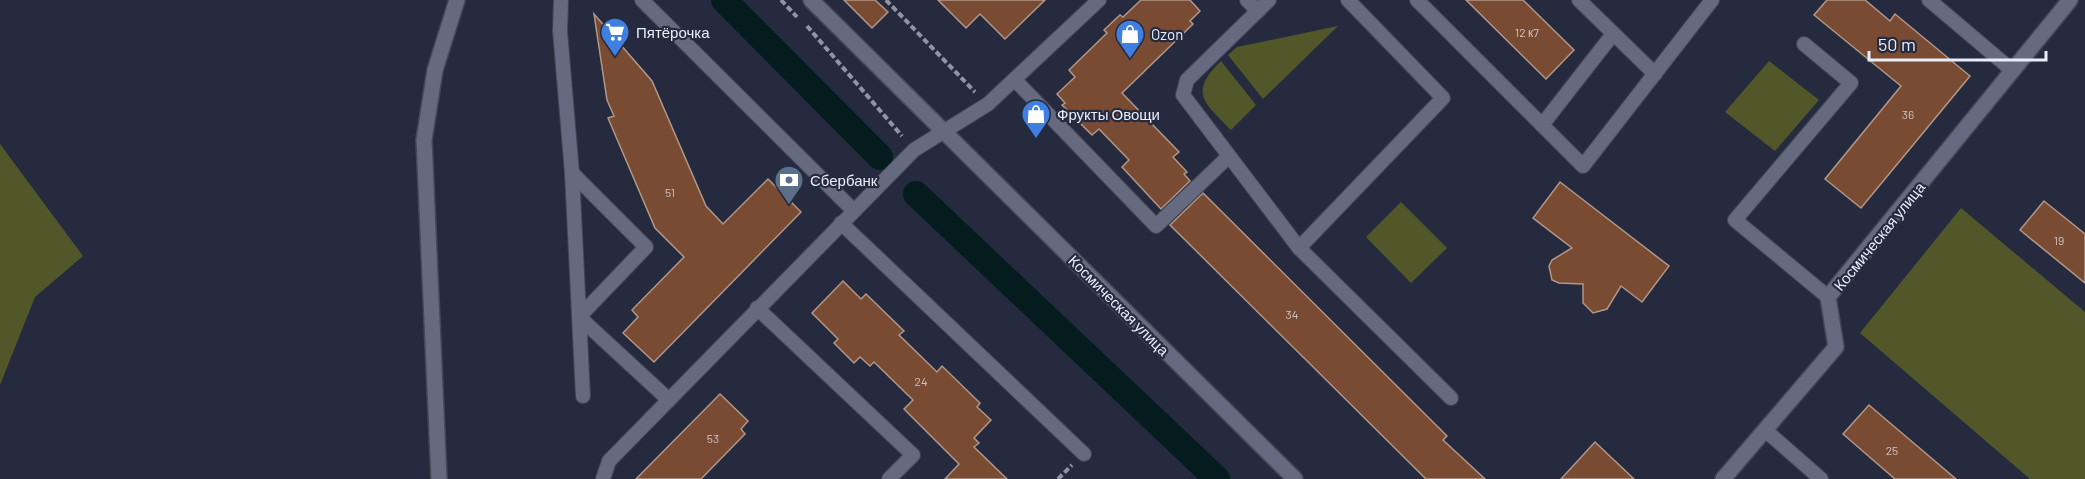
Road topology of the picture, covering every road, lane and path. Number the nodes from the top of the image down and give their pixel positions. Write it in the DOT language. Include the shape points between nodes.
graph roads {
  1 [pos="458,0"];
  2 [pos="561,0"];
  3 [pos="642,0"];
  4 [pos="781,0"];
  5 [pos="812,0"];
  6 [pos="886,0"];
  7 [pos="1247,0"];
  8 [pos="1269,0"];
  9 [pos="1348,0"];
  10 [pos="1417,0"];
  11 [pos="1578,0"];
  12 [pos="1712,0"];
  13 [pos="1929,0"];
  14 [pos="2070,0"];
  15 [pos="1091,2"];
  16 [pos="1258,11"];
  17 [pos="1613,34"];
  18 [pos="1804,44"];
  19 [pos="2013,71"];
  20 [pos="1655,74"];
  21 [pos="1015,80"];
  22 [pos="988,104"];
  23 [pos="1542,125"];
  24 [pos="942,131"];
  25 [pos="914,150"];
  26 [pos="1228,157"];
  27 [pos="572,173"];
  28 [pos="854,211"];
  29 [pos="841,223"];
  30 [pos="1299,248"];
  31 [pos="1828,297"];
  32 [pos="757,308"];
  33 [pos="579,317"];
  34 [pos="583,396"];
  35 [pos="1451,398"];
  36 [pos="669,400"];
  37 [pos="1765,430"];
  38 [pos="1084,454"];
  39 [pos="439,479"];
  40 [pos="603,479"];
  41 [pos="889,479"];
  42 [pos="1296,479"];
  43 [pos="1723,479"];
  44 [pos="1821,479"];
  1 -- 39 [label="street" via="435,70 424,140"];
  2 -- 27 [label="lane"];
  3 -- 28 [label="lane"];
  4 -- 25 [label="path" via="826,46"];
  5 -- 24 [label="street, Космическая улица"];
  6 -- 22 [label="path"];
  7 -- 16 [label="lane"];
  8 -- 16 [label="lane"];
  9 -- 30 [label="lane" via="1443,98"];
  10 -- 23 [label="lane"];
  11 -- 17 [label="lane"];
  12 -- 20 [label="lane"];
  13 -- 19 [label="lane"];
  14 -- 19 [label="street, Космическая улица"];
  15 -- 21 [label="lane"];
  16 -- 26 [label="lane" via="1183,87 1186,103"];
  17 -- 20 [label="lane"];
  17 -- 23 [label="lane"];
  18 -- 31 [label="lane" via="1851,83 1735,220"];
  19 -- 31 [label="street, Космическая улица"];
  20 -- 23 [label="lane" via="1583,166"];
  21 -- 22 [label="lane"];
  21 -- 26 [label="lane" via="1156,226"];
  22 -- 24 [label="lane"];
  24 -- 25 [label="lane"];
  24 -- 42 [label="street, Космическая улица"];
  25 -- 28 [label="lane"];
  26 -- 30 [label="lane"];
  27 -- 33 [label="lane"];
  27 -- 33 [label="lane" via="646,247"];
  28 -- 29 [label="lane"];
  29 -- 32 [label="lane"];
  29 -- 38 [label="lane"];
  30 -- 35 [label="lane"];
  31 -- 37 [label="street, Космическая улица" via="1836,347"];
  32 -- 36 [label="lane"];
  32 -- 41 [label="lane" via="913,455"];
  33 -- 34 [label="lane"];
  33 -- 36 [label="lane"];
  36 -- 40 [label="lane" via="609,461"];
  37 -- 43 [label="street, Космическая улица"];
  37 -- 44 [label="lane"];
}
